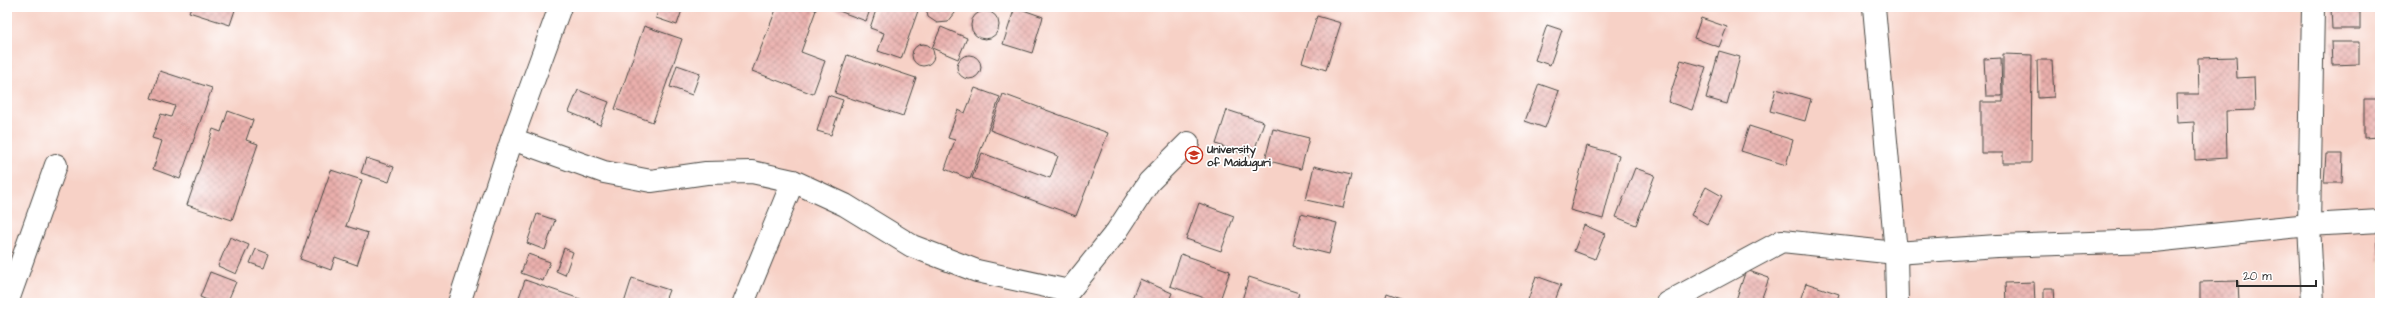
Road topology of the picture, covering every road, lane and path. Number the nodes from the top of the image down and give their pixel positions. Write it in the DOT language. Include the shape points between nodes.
graph roads {
  1 [pos="560,7"];
  2 [pos="1874,7"];
  3 [pos="2313,7"];
  4 [pos="512,139"];
  5 [pos="1188,143"];
  6 [pos="56,165"];
  7 [pos="793,181"];
  8 [pos="2380,221"];
  9 [pos="2309,225"];
  10 [pos="1896,253"];
  11 [pos="1068,297"];
  12 [pos="7,303"];
  13 [pos="459,303"];
  14 [pos="743,303"];
  15 [pos="1667,303"];
  16 [pos="1897,303"];
  17 [pos="2313,303"];
  1 -- 4 [label="street"];
  2 -- 10 [label="street"];
  3 -- 9 [label="street"];
  4 -- 7 [label="street" via="604,172 651,181 706,173 752,172"];
  4 -- 13 [label="street"];
  5 -- 11 [label="street" via="1149,182 1117,231"];
  6 -- 12 [label="street"];
  7 -- 11 [label="street" via="845,205 912,246 977,271"];
  7 -- 14 [label="street"];
  8 -- 9 [label="street"];
  9 -- 10 [label="street" via="2153,241 1997,246"];
  9 -- 17 [label="street"];
  10 -- 15 [label="street" via="1782,241"];
  10 -- 16 [label="street"];
}
